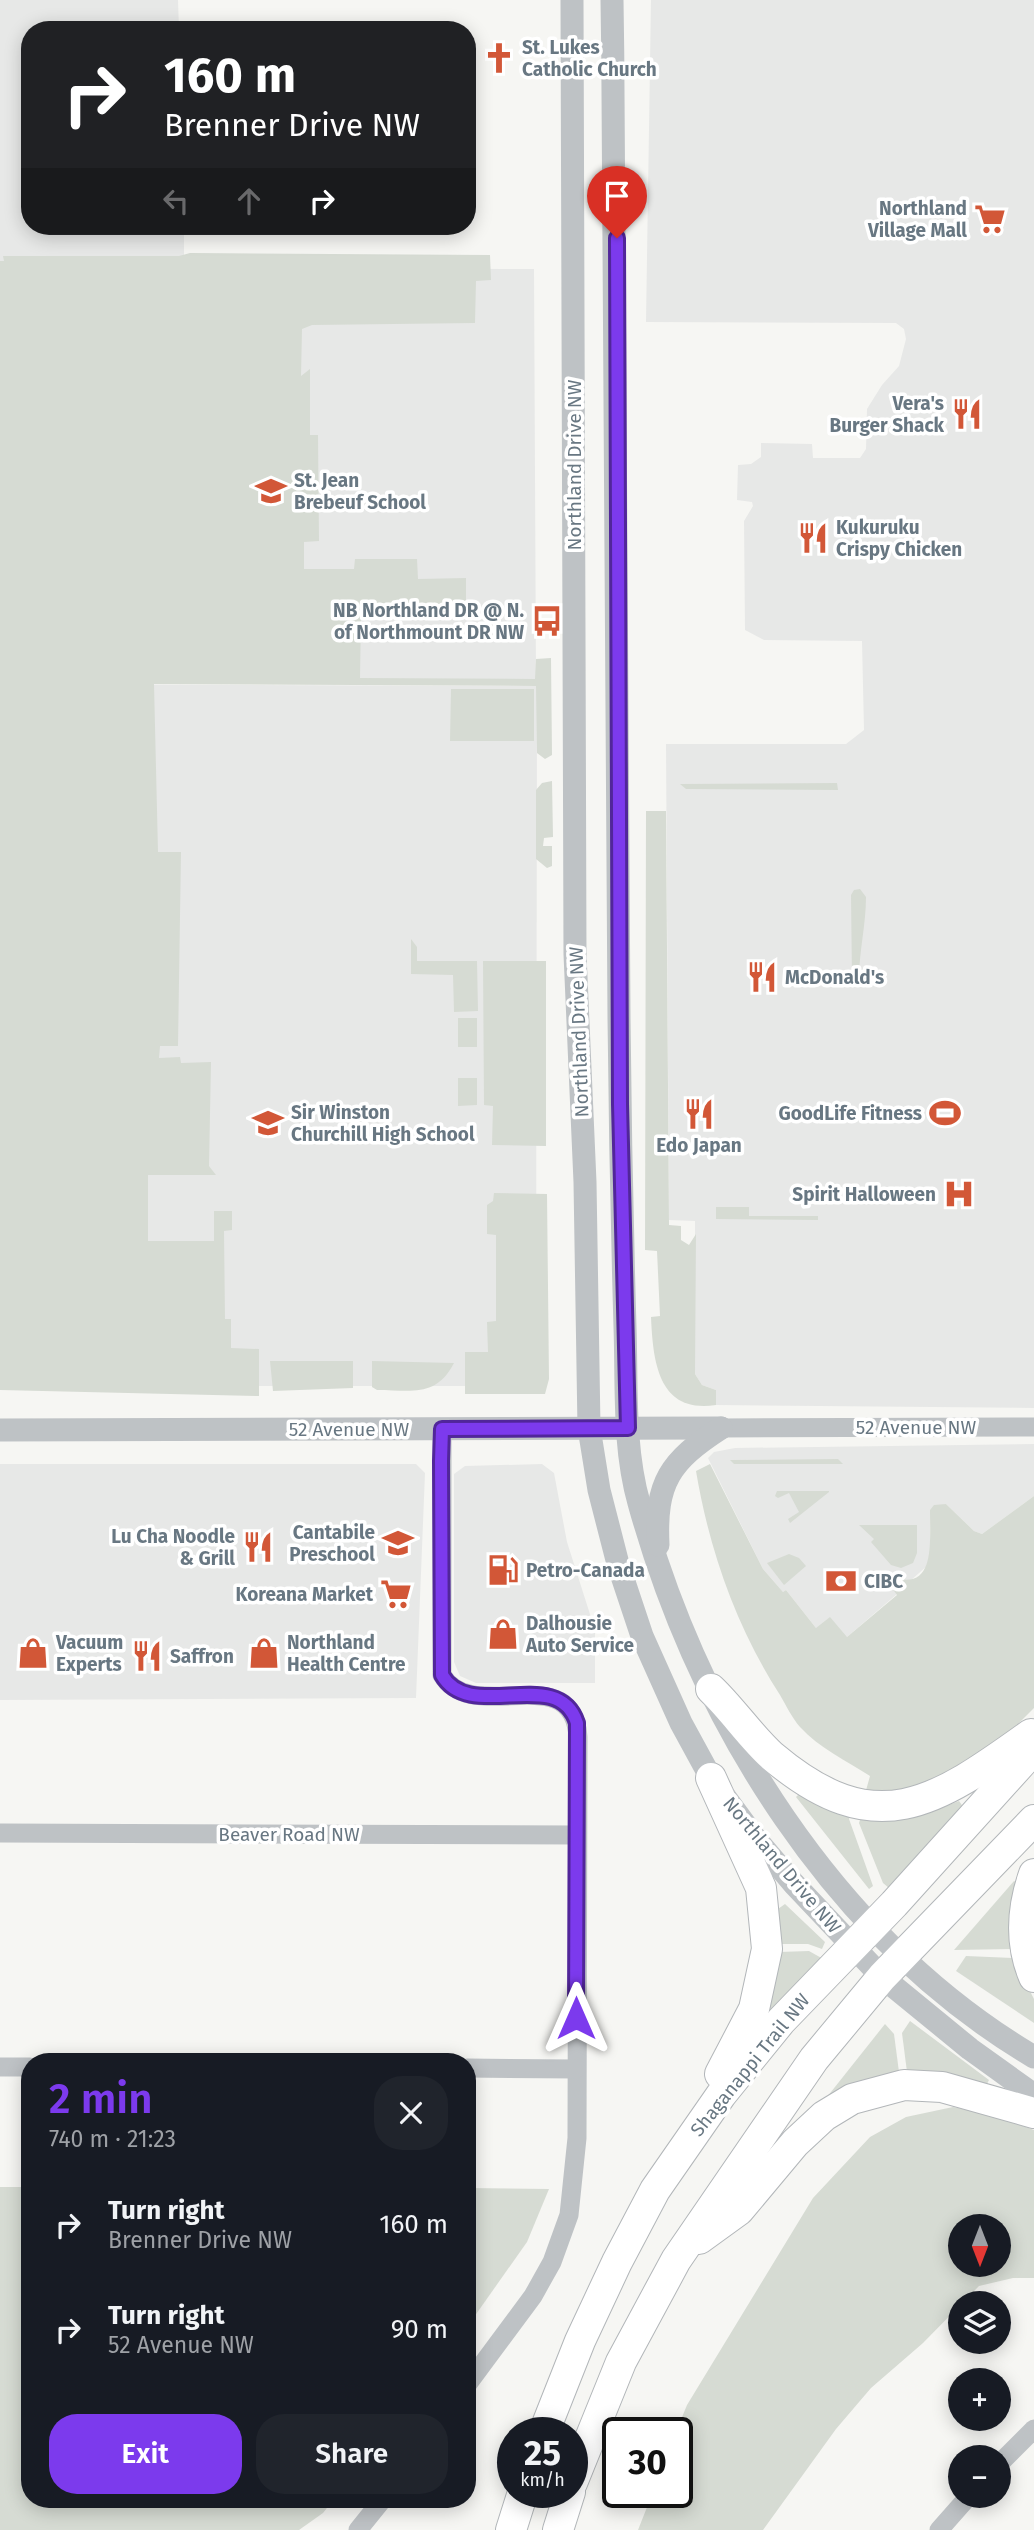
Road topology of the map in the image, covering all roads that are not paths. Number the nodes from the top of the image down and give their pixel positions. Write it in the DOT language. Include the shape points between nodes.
graph roads {
  1 [pos="572,0"];
  2 [pos="612,0"];
  3 [pos="1034,1427"];
  4 [pos="628,1428"];
  5 [pos="721,1428"];
  6 [pos="442,1429"];
  7 [pos="589,1429"];
  8 [pos="0,1430"];
  9 [pos="659,1562"];
  10 [pos="711,1689"];
  11 [pos="1034,1732"];
  12 [pos="1034,1749"];
  13 [pos="711,1777"];
  14 [pos="1034,1820"];
  15 [pos="0,1833"];
  16 [pos="577,1835"];
  17 [pos="1034,1874"];
  18 [pos="874,1925"];
  19 [pos="852,1947"];
  20 [pos="903,1955"];
  21 [pos="882,1977"];
  22 [pos="1034,1977"];
  23 [pos="1034,2057"];
  24 [pos="0,2067"];
  25 [pos="21,2067"];
  26 [pos="476,2068"];
  27 [pos="576,2069"];
  28 [pos="1034,2095"];
  29 [pos="1034,2113"];
  30 [pos="677,2158"];
  31 [pos="682,2252"];
  32 [pos="476,2373"];
  33 [pos="550,2417"];
  34 [pos="1034,2429"];
  35 [pos="588,2443"];
  36 [pos="1011,2452"];
  37 [pos="376,2508"];
  38 [pos="518,2508"];
  39 [pos="564,2508"];
  40 [pos="958,2508"];
  41 [pos="358,2530"];
  42 [pos="511,2530"];
  43 [pos="558,2530"];
  44 [pos="939,2530"];
  1 -- 7 [label="street, Northland Drive NW" via="575,954"];
  2 -- 4 [label="street, Northland Drive NW" via="620,1104"];
  3 -- 5 [label="street, 52 Avenue NW"];
  4 -- 5 [label="street, 52 Avenue NW"];
  4 -- 7 [label="street, 52 Avenue NW"];
  4 -- 9 [label="street, Northland Drive NW" via="639,1503"];
  5 -- 9 [label="street" via="682,1455 668,1475 657,1524"];
  6 -- 7 [label="street, 52 Avenue NW"];
  6 -- 8 [label="street, 52 Avenue NW"];
  6 -- 16 [label="street" via="442,1675 447,1684 470,1695 544,1696 569,1707 577,1723"];
  7 -- 13 [label="street, Northland Drive NW" via="609,1535 634,1615 659,1678"];
  9 -- 10 [label="street, Northland Drive NW"];
  10 -- 11 [label="main road" via="770,1754 802,1778 834,1797 867,1805 899,1806 950,1790"];
  10 -- 18 [label="street, Northland Drive NW" via="765,1792 820,1867"];
  12 -- 18 [label="main road, Shaganappi Trail NW"];
  13 -- 19 [label="street, Northland Drive NW" via="762,1847"];
  13 -- 30 [label="main road" via="761,1888 767,1949 754,2009"];
  14 -- 20 [label="main road"];
  15 -- 16 [label="street, Beaver Road NW"];
  16 -- 27 [label="street"];
  17 -- 22 [label="main road" via="1024,1923 1025,1953"];
  18 -- 19 [label="main road, Shaganappi Trail NW"];
  18 -- 20 [label="street, Northland Drive NW"];
  19 -- 21 [label="street, Northland Drive NW"];
  19 -- 30 [label="main road, Shaganappi Trail NW" via="781,2021"];
  20 -- 21 [label="main road"];
  20 -- 23 [label="street, Northland Drive NW" via="982,2026"];
  21 -- 28 [label="street, Northland Drive NW"];
  21 -- 31 [label="main road" via="814,2059"];
  24 -- 25 [label="street"];
  26 -- 27 [label="street"];
  27 -- 32 [label="street" via="575,2178 564,2232 533,2296"];
  29 -- 31 [label="main road" via="942,2087 904,2085 852,2099 824,2116 795,2143 739,2210"];
  30 -- 33 [label="main road, Shaganappi Trail NW" via="617,2262"];
  31 -- 35 [label="main road" via="621,2362"];
  34 -- 36 [label="street"];
  37 -- 41 [label="street"];
  38 -- 42 [label="main road"];
  39 -- 43 [label="main road"];
  40 -- 44 [label="street"];
}
